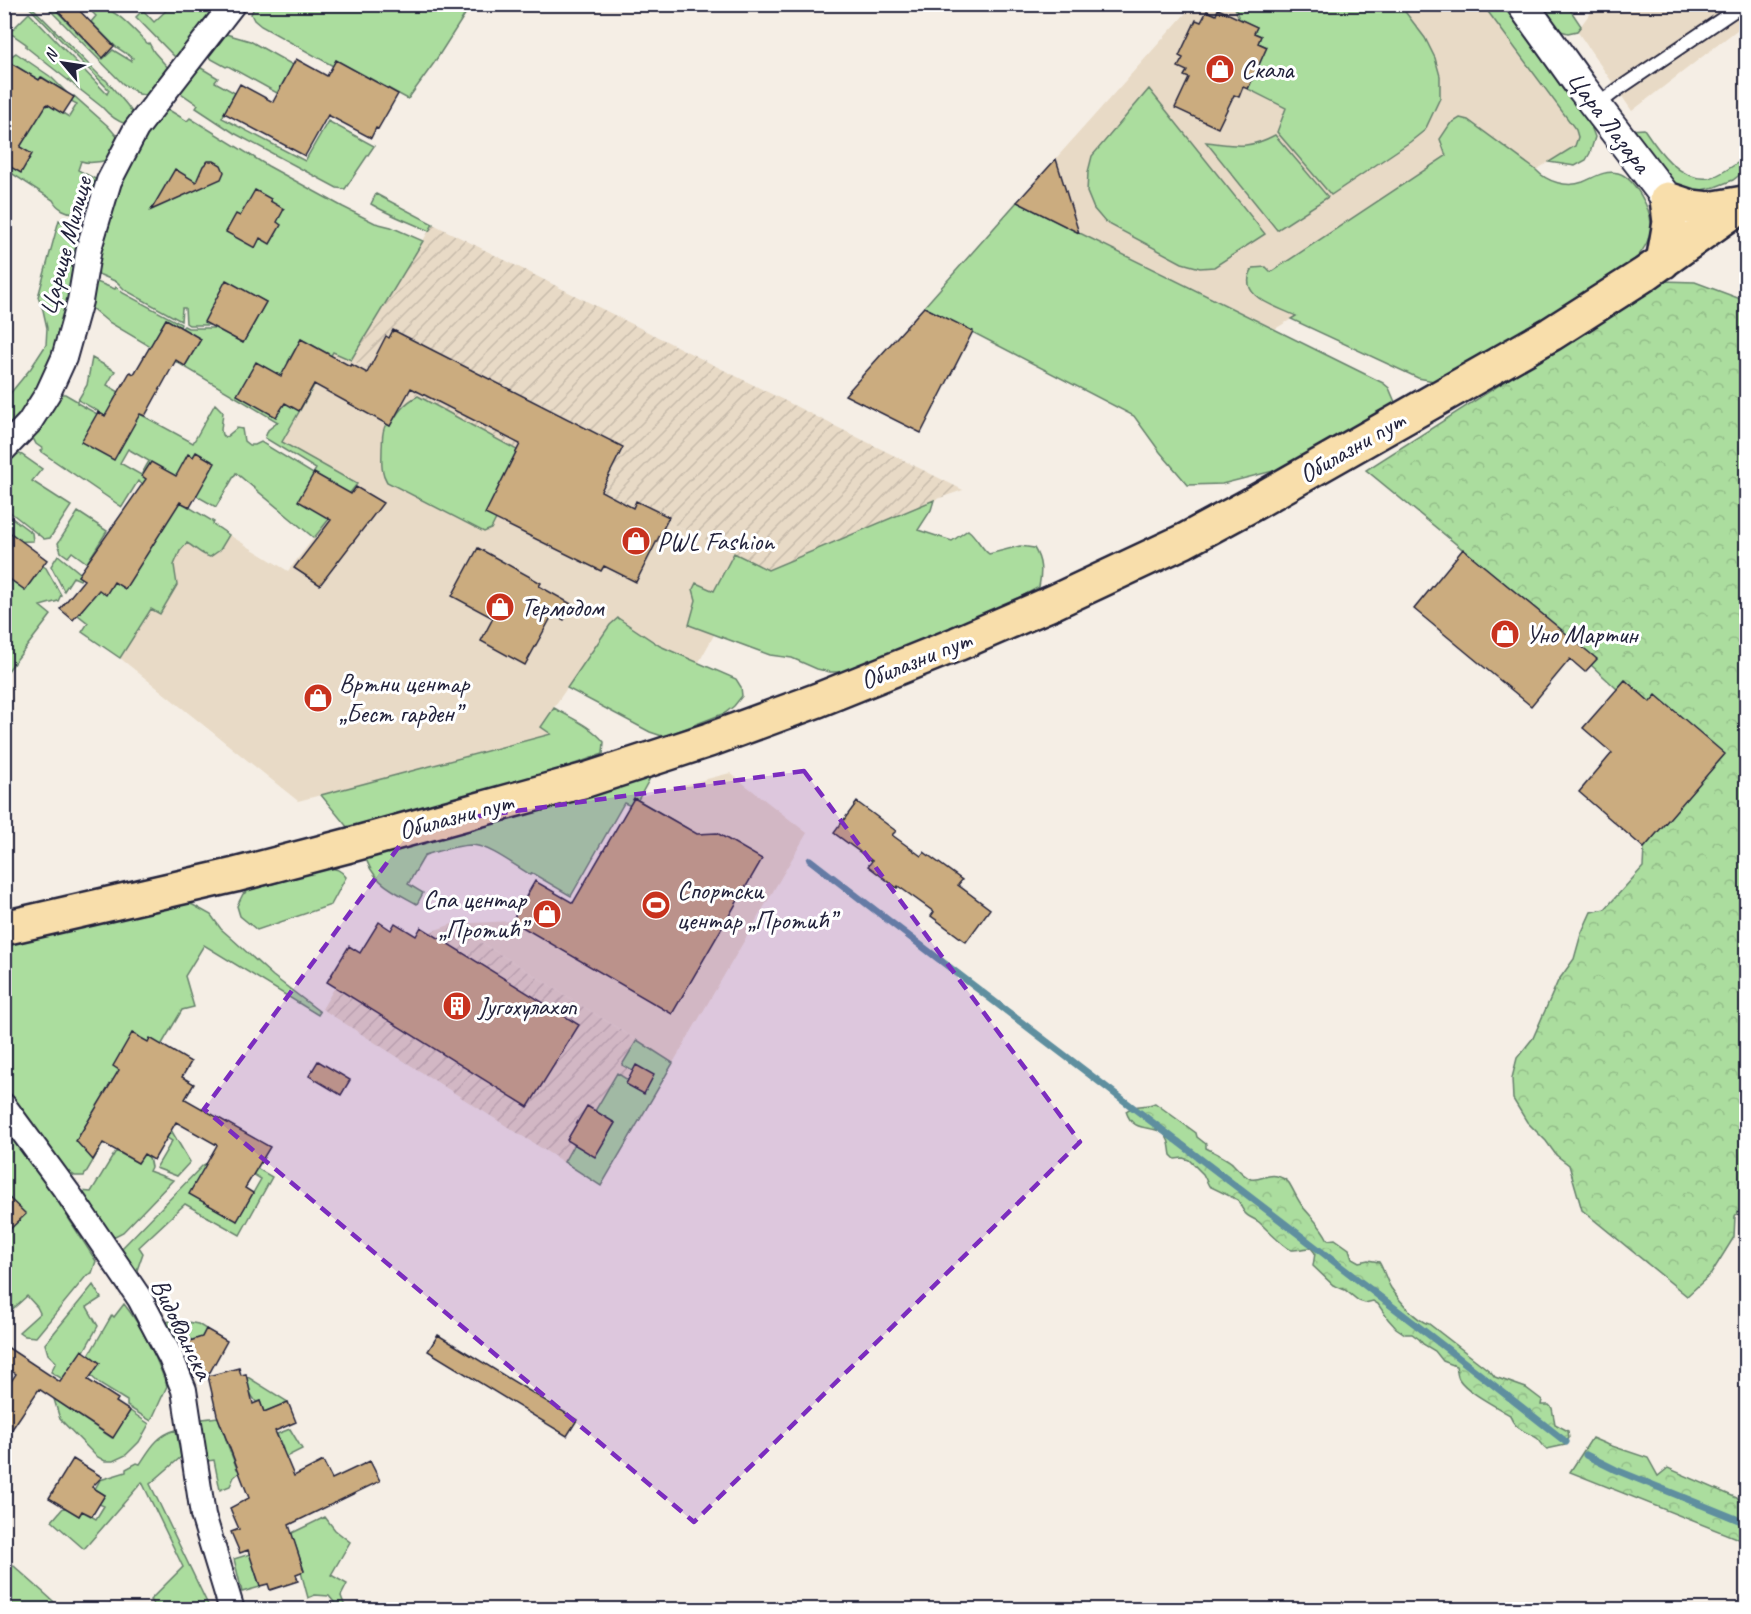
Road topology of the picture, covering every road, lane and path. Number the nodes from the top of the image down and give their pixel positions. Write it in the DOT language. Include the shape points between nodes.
graph roads {
  1 [pos="233,4"];
  2 [pos="1522,4"];
  3 [pos="1744,4"];
  4 [pos="1596,106"];
  5 [pos="1667,199"];
  6 [pos="1746,203"];
  7 [pos="1697,237"];
  8 [pos="1663,262"];
  9 [pos="4,449"];
  10 [pos="4,928"];
  11 [pos="4,1106"];
  12 [pos="232,1610"];
  1 -- 9 [label="street, Царице Милице" via="131,138 109,181 64,358 29,423"];
  2 -- 4 [label="street, Цара Лазара"];
  3 -- 4 [label="lane"];
  4 -- 5 [label="street, Цара Лазара"];
  5 -- 6 [label="main road" via="1709,209"];
  5 -- 7 [label="street, Цара Лазара"];
  5 -- 8 [label="main road" via="1670,222"];
  6 -- 7 [label="main road, Обилазни пут"];
  7 -- 8 [label="main road, Обилазни пут"];
  8 -- 10 [label="main road, Обилазни пут" via="1551,334 1184,541 887,672 709,740 585,780 314,855"];
  11 -- 12 [label="street, Видовданска" via="140,1299 171,1358 184,1390 203,1515"];
}
